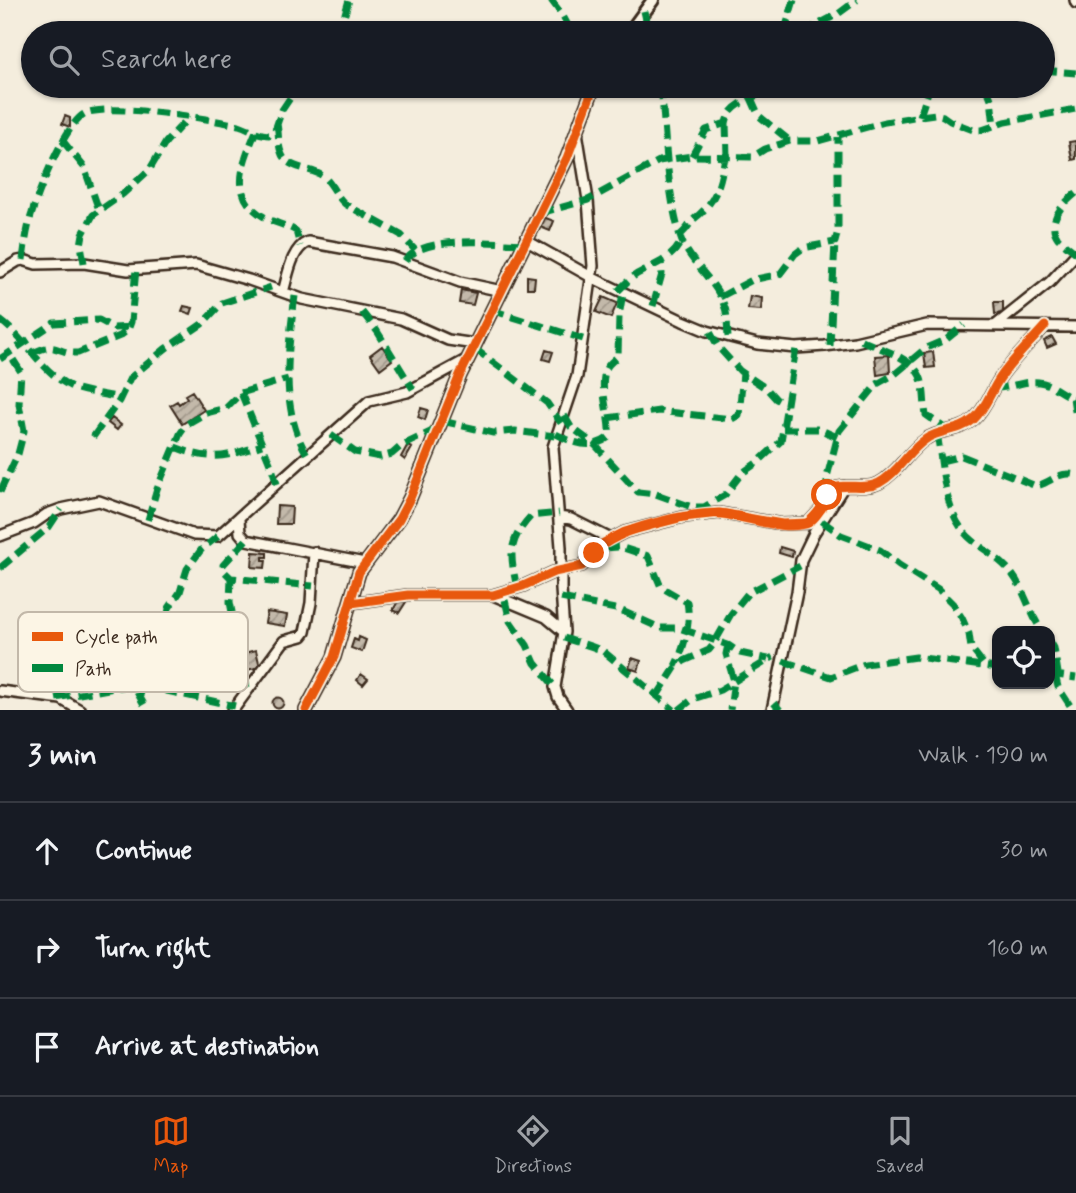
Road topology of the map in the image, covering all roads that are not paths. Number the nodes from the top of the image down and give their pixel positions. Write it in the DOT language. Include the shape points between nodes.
graph roads {
  1 [pos="653,0"];
  2 [pos="638,21"];
  3 [pos="590,98"];
  4 [pos="577,132"];
  5 [pos="527,241"];
  6 [pos="1076,254"];
  7 [pos="0,272"];
  8 [pos="593,278"];
  9 [pos="502,290"];
  10 [pos="283,292"];
  11 [pos="995,325"];
  12 [pos="1045,326"];
  13 [pos="1076,327"];
  14 [pos="475,344"];
  15 [pos="468,359"];
  16 [pos="844,486"];
  17 [pos="559,517"];
  18 [pos="239,519"];
  19 [pos="0,536"];
  20 [pos="611,539"];
  21 [pos="314,552"];
  22 [pos="365,563"];
  23 [pos="561,570"];
  24 [pos="493,595"];
  25 [pos="351,603"];
  26 [pos="564,632"];
  27 [pos="248,690"];
  28 [pos="0,691"];
  29 [pos="246,692"];
  30 [pos="80,710"];
  31 [pos="233,710"];
  32 [pos="306,710"];
  33 [pos="567,710"];
  34 [pos="772,710"];
  1 -- 2 [label="street"];
  3 -- 4 [label="street"];
  4 -- 5 [label="street"];
  4 -- 8 [label="street" via="588,200"];
  5 -- 8 [label="street"];
  5 -- 9 [label="street"];
  6 -- 11 [label="street" via="1050,282"];
  7 -- 10 [label="street" via="23,260 128,270 196,265"];
  8 -- 11 [label="street" via="707,331 777,346 830,346 919,326"];
  8 -- 17 [label="street" via="577,376 553,447"];
  9 -- 10 [label="street" via="460,282 392,257 308,242 295,254"];
  9 -- 14 [label="street"];
  10 -- 14 [label="street" via="401,319 448,340"];
  11 -- 12 [label="street"];
  12 -- 13 [label="street"];
  12 -- 16 [label="street" via="1006,369 973,420 958,430 925,439 878,484"];
  14 -- 15 [label="street"];
  15 -- 18 [label="street" via="407,392 369,401"];
  15 -- 22 [label="street" via="400,519"];
  16 -- 20 [label="street" via="832,489 814,518 802,525 709,513 661,522"];
  16 -- 34 [label="street" via="801,560"];
  17 -- 20 [label="street"];
  17 -- 23 [label="street"];
  18 -- 19 [label="street" via="218,537 194,535 99,501 61,509"];
  18 -- 21 [label="street" via="246,540"];
  20 -- 23 [label="street" via="582,566"];
  21 -- 22 [label="street"];
  21 -- 27 [label="street" via="305,632 284,641"];
  22 -- 25 [label="street"];
  23 -- 24 [label="street"];
  23 -- 26 [label="street"];
  24 -- 25 [label="street" via="408,595"];
  24 -- 26 [label="street" via="546,617"];
  25 -- 32 [label="street" via="334,657"];
  26 -- 33 [label="street" via="555,687"];
  28 -- 30 [label="street" via="61,699"];
  29 -- 31 [label="street"];
}
